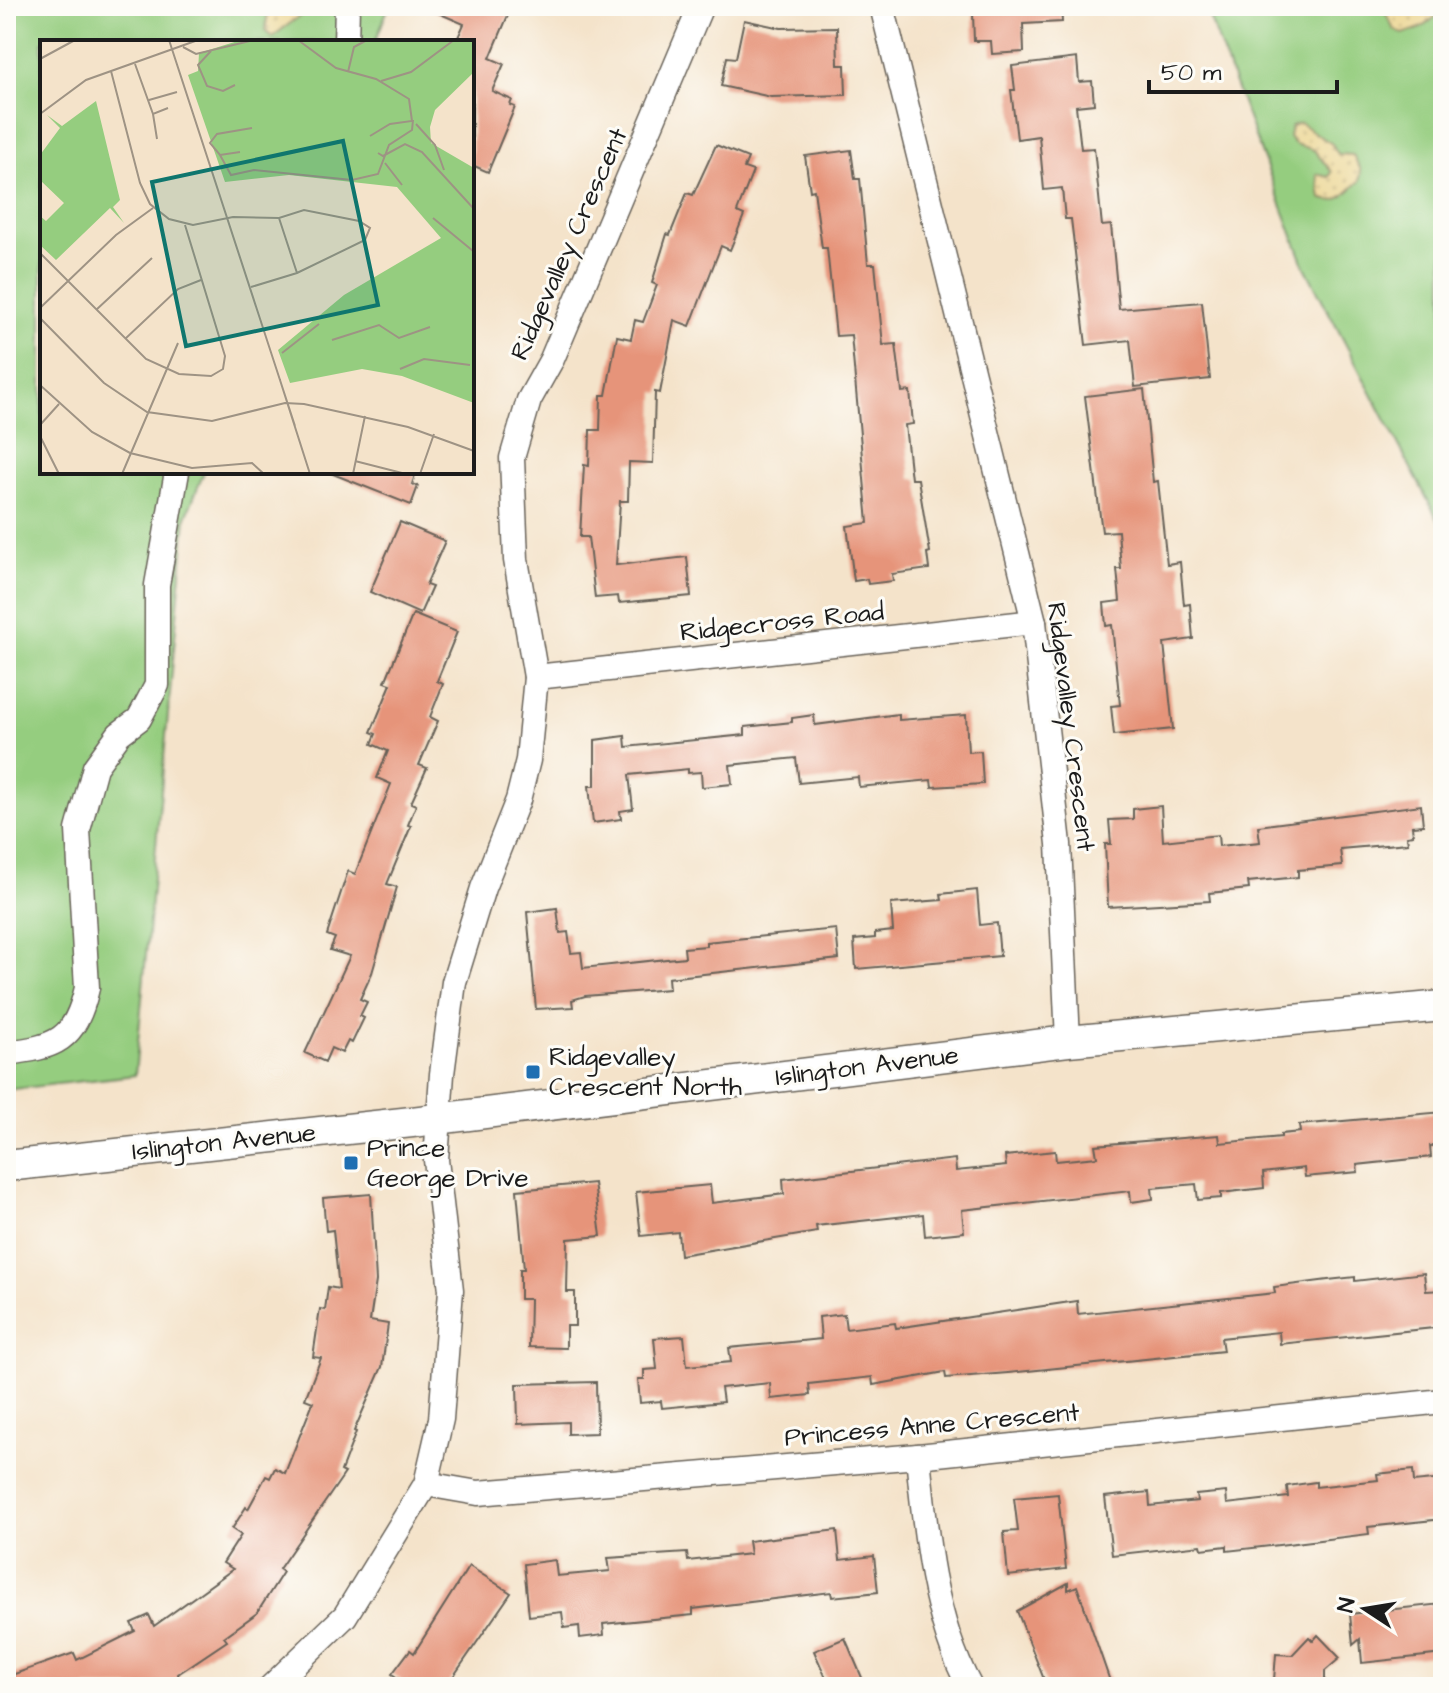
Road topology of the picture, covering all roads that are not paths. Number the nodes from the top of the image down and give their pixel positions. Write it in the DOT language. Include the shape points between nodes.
graph roads {
  1 [pos="347,6"];
  2 [pos="701,6"];
  3 [pos="882,6"];
  4 [pos="346,40"];
  5 [pos="177,474"];
  6 [pos="1034,622"];
  7 [pos="536,677"];
  8 [pos="1443,1006"];
  9 [pos="1068,1041"];
  10 [pos="6,1053"];
  11 [pos="439,1119"];
  12 [pos="6,1166"];
  13 [pos="1443,1401"];
  14 [pos="918,1456"];
  15 [pos="426,1484"];
  16 [pos="271,1687"];
  17 [pos="970,1687"];
  1 -- 4 [label="street"];
  2 -- 7 [label="street, Ridgevalley Crescent" via="552,359 529,400 512,458 516,560"];
  3 -- 6 [label="street, Ridgevalley Crescent"];
  5 -- 10 [label="street" via="157,585 157,685 139,719 95,767 82,805 78,830 87,988 82,1012 69,1034 53,1045"];
  6 -- 7 [label="street, Ridgecross Road"];
  6 -- 9 [label="street, Ridgevalley Crescent" via="1059,844"];
  7 -- 11 [label="street, Ridgevalley Crescent" via="528,760 518,800 454,982"];
  8 -- 9 [label="main road, Islington Avenue"];
  9 -- 11 [label="main road, Islington Avenue"];
  11 -- 12 [label="main road, Islington Avenue"];
  11 -- 15 [label="street" via="436,1166 451,1290 441,1419"];
  13 -- 14 [label="street, Princess Anne Crescent"];
  14 -- 15 [label="street, Princess Anne Crescent" via="478,1493"];
  14 -- 17 [label="street" via="945,1623"];
  15 -- 16 [label="street" via="345,1616"];
}
